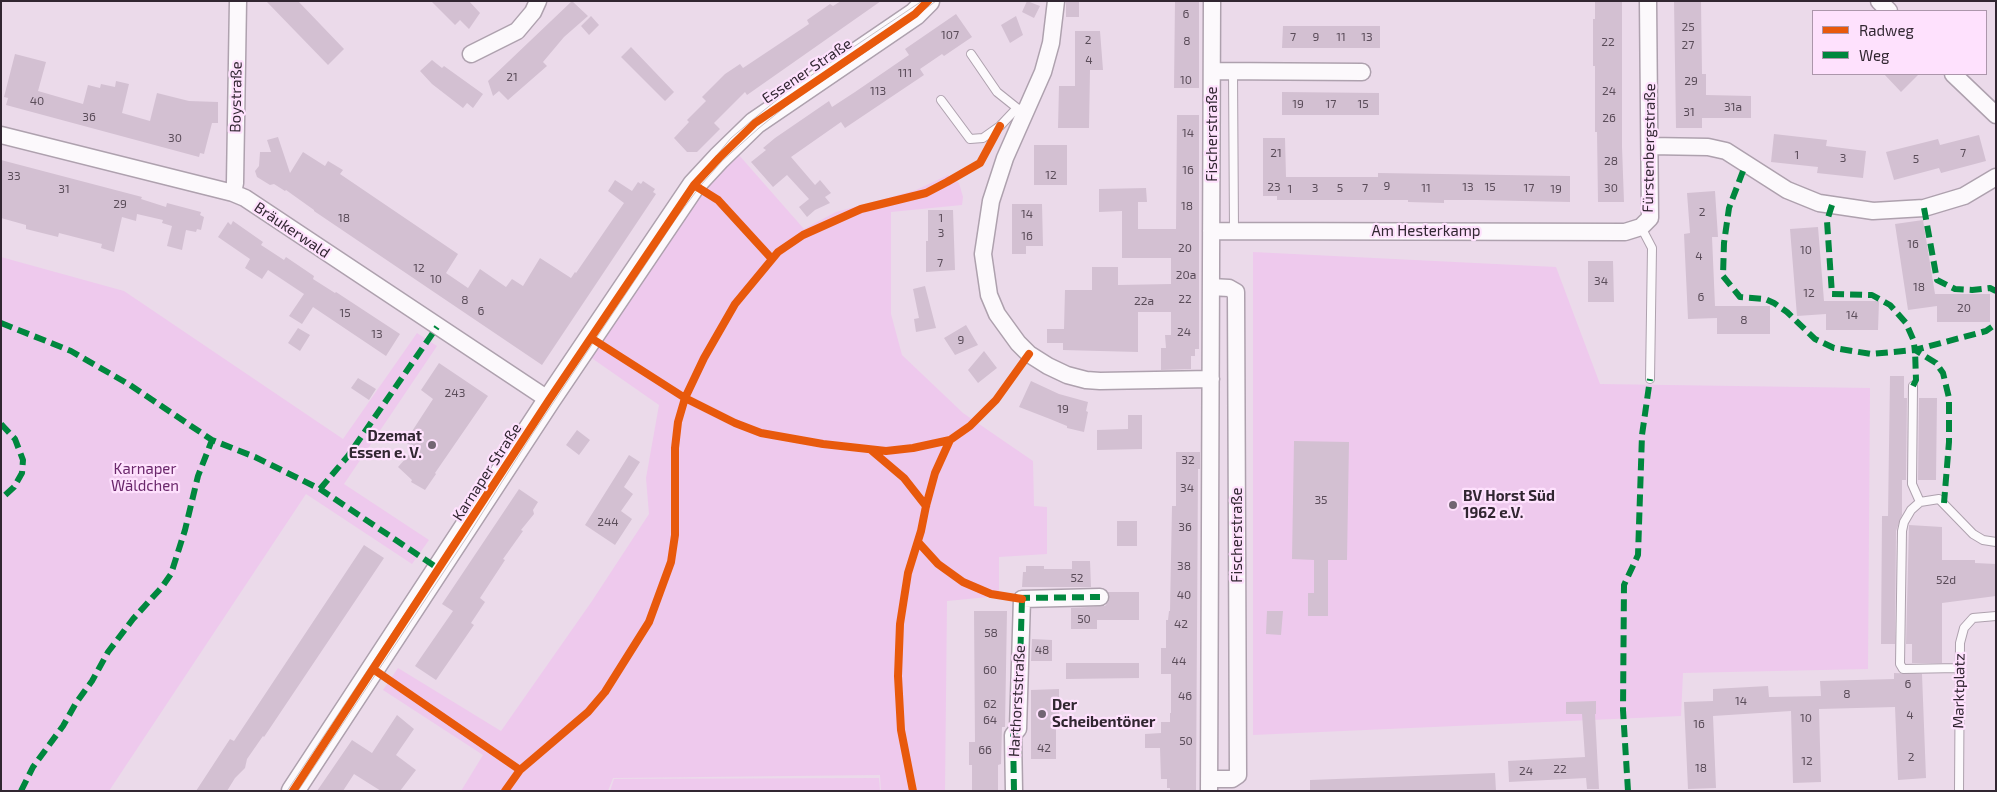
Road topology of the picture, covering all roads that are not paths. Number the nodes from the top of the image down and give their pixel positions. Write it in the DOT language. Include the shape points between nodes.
graph roads {
  1 [pos="238,1"];
  2 [pos="538,1"];
  3 [pos="944,1"];
  4 [pos="1056,1"];
  5 [pos="1212,1"];
  6 [pos="1648,1"];
  7 [pos="1879,1"];
  8 [pos="922,7"];
  9 [pos="1888,10"];
  10 [pos="471,54"];
  11 [pos="971,54"];
  12 [pos="1212,71"];
  13 [pos="1233,71"];
  14 [pos="1362,72"];
  15 [pos="1955,75"];
  16 [pos="941,100"];
  17 [pos="1022,110"];
  18 [pos="1996,115"];
  19 [pos="1,135"];
  20 [pos="1650,146"];
  21 [pos="707,171"];
  22 [pos="1996,177"];
  23 [pos="234,193"];
  24 [pos="1640,227"];
  25 [pos="1211,231"];
  26 [pos="1234,231"];
  27 [pos="1211,287"];
  28 [pos="1211,379"];
  29 [pos="1650,379"];
  30 [pos="1913,386"];
  31 [pos="550,400"];
  32 [pos="1920,502"];
  33 [pos="1996,542"];
  34 [pos="1100,597"];
  35 [pos="1996,616"];
  36 [pos="1958,668"];
  37 [pos="1209,785"];
  38 [pos="293,791"];
  39 [pos="1014,791"];
  40 [pos="1959,791"];
  1 -- 23 [label="street, Boystraße"];
  2 -- 10 [label="street" via="517,31"];
  3 -- 8 [label="main road, Essener Straße"];
  4 -- 17 [label="street" via="1051,44 1043,72"];
  5 -- 12 [label="street, Fischerstraße"];
  6 -- 20 [label="street, Fürstenbergstraße"];
  7 -- 9 [label="street"];
  8 -- 21 [label="main road, Essener Straße" via="755,123"];
  11 -- 17 [label="lane" via="997,92"];
  12 -- 13 [label="street, Fischerstraße"];
  12 -- 25 [label="street, Fischerstraße"];
  13 -- 14 [label="street, Fischerstraße"];
  13 -- 26 [label="lane"];
  15 -- 18 [label="street"];
  16 -- 17 [label="lane" via="970,139 983,138"];
  17 -- 28 [label="street" via="991,201 984,254 988,295 1006,330 1029,354 1067,376 1100,381"];
  19 -- 23 [label="street, Bräukerwald"];
  20 -- 22 [label="street" via="1708,147 1726,152 1787,190 1819,203 1873,211 1924,208 1964,196"];
  20 -- 24 [label="street, Fürstenbergstraße" via="1650,218"];
  21 -- 31 [label="main road, Karnaper Straße" via="671,218"];
  23 -- 31 [label="street, Bräukerwald"];
  24 -- 26 [label="street, Am Hesterkamp" via="1625,232"];
  24 -- 29 [label="lane, Fürstenbergstraße" via="1652,248"];
  25 -- 26 [label="street, Am Hesterkamp"];
  25 -- 27 [label="street, Fischerstraße"];
  27 -- 28 [label="street, Fischerstraße"];
  27 -- 37 [label="street, Fischerstraße" via="1229,288 1236,292 1238,775"];
  28 -- 37 [label="street, Fischerstraße"];
  30 -- 32 [label="lane" via="1912,484"];
  31 -- 38 [label="main road, Karnaper Straße"];
  32 -- 33 [label="lane" via="1939,499 1973,534"];
  32 -- 36 [label="lane" via="1911,510 1902,531 1900,664 1903,668"];
  34 -- 39 [label="street, Harthorststraße" via="1022,599"];
  35 -- 36 [label="lane, Marktplatz" via="1973,618 1964,628"];
  36 -- 40 [label="lane, Marktplatz"];
}
